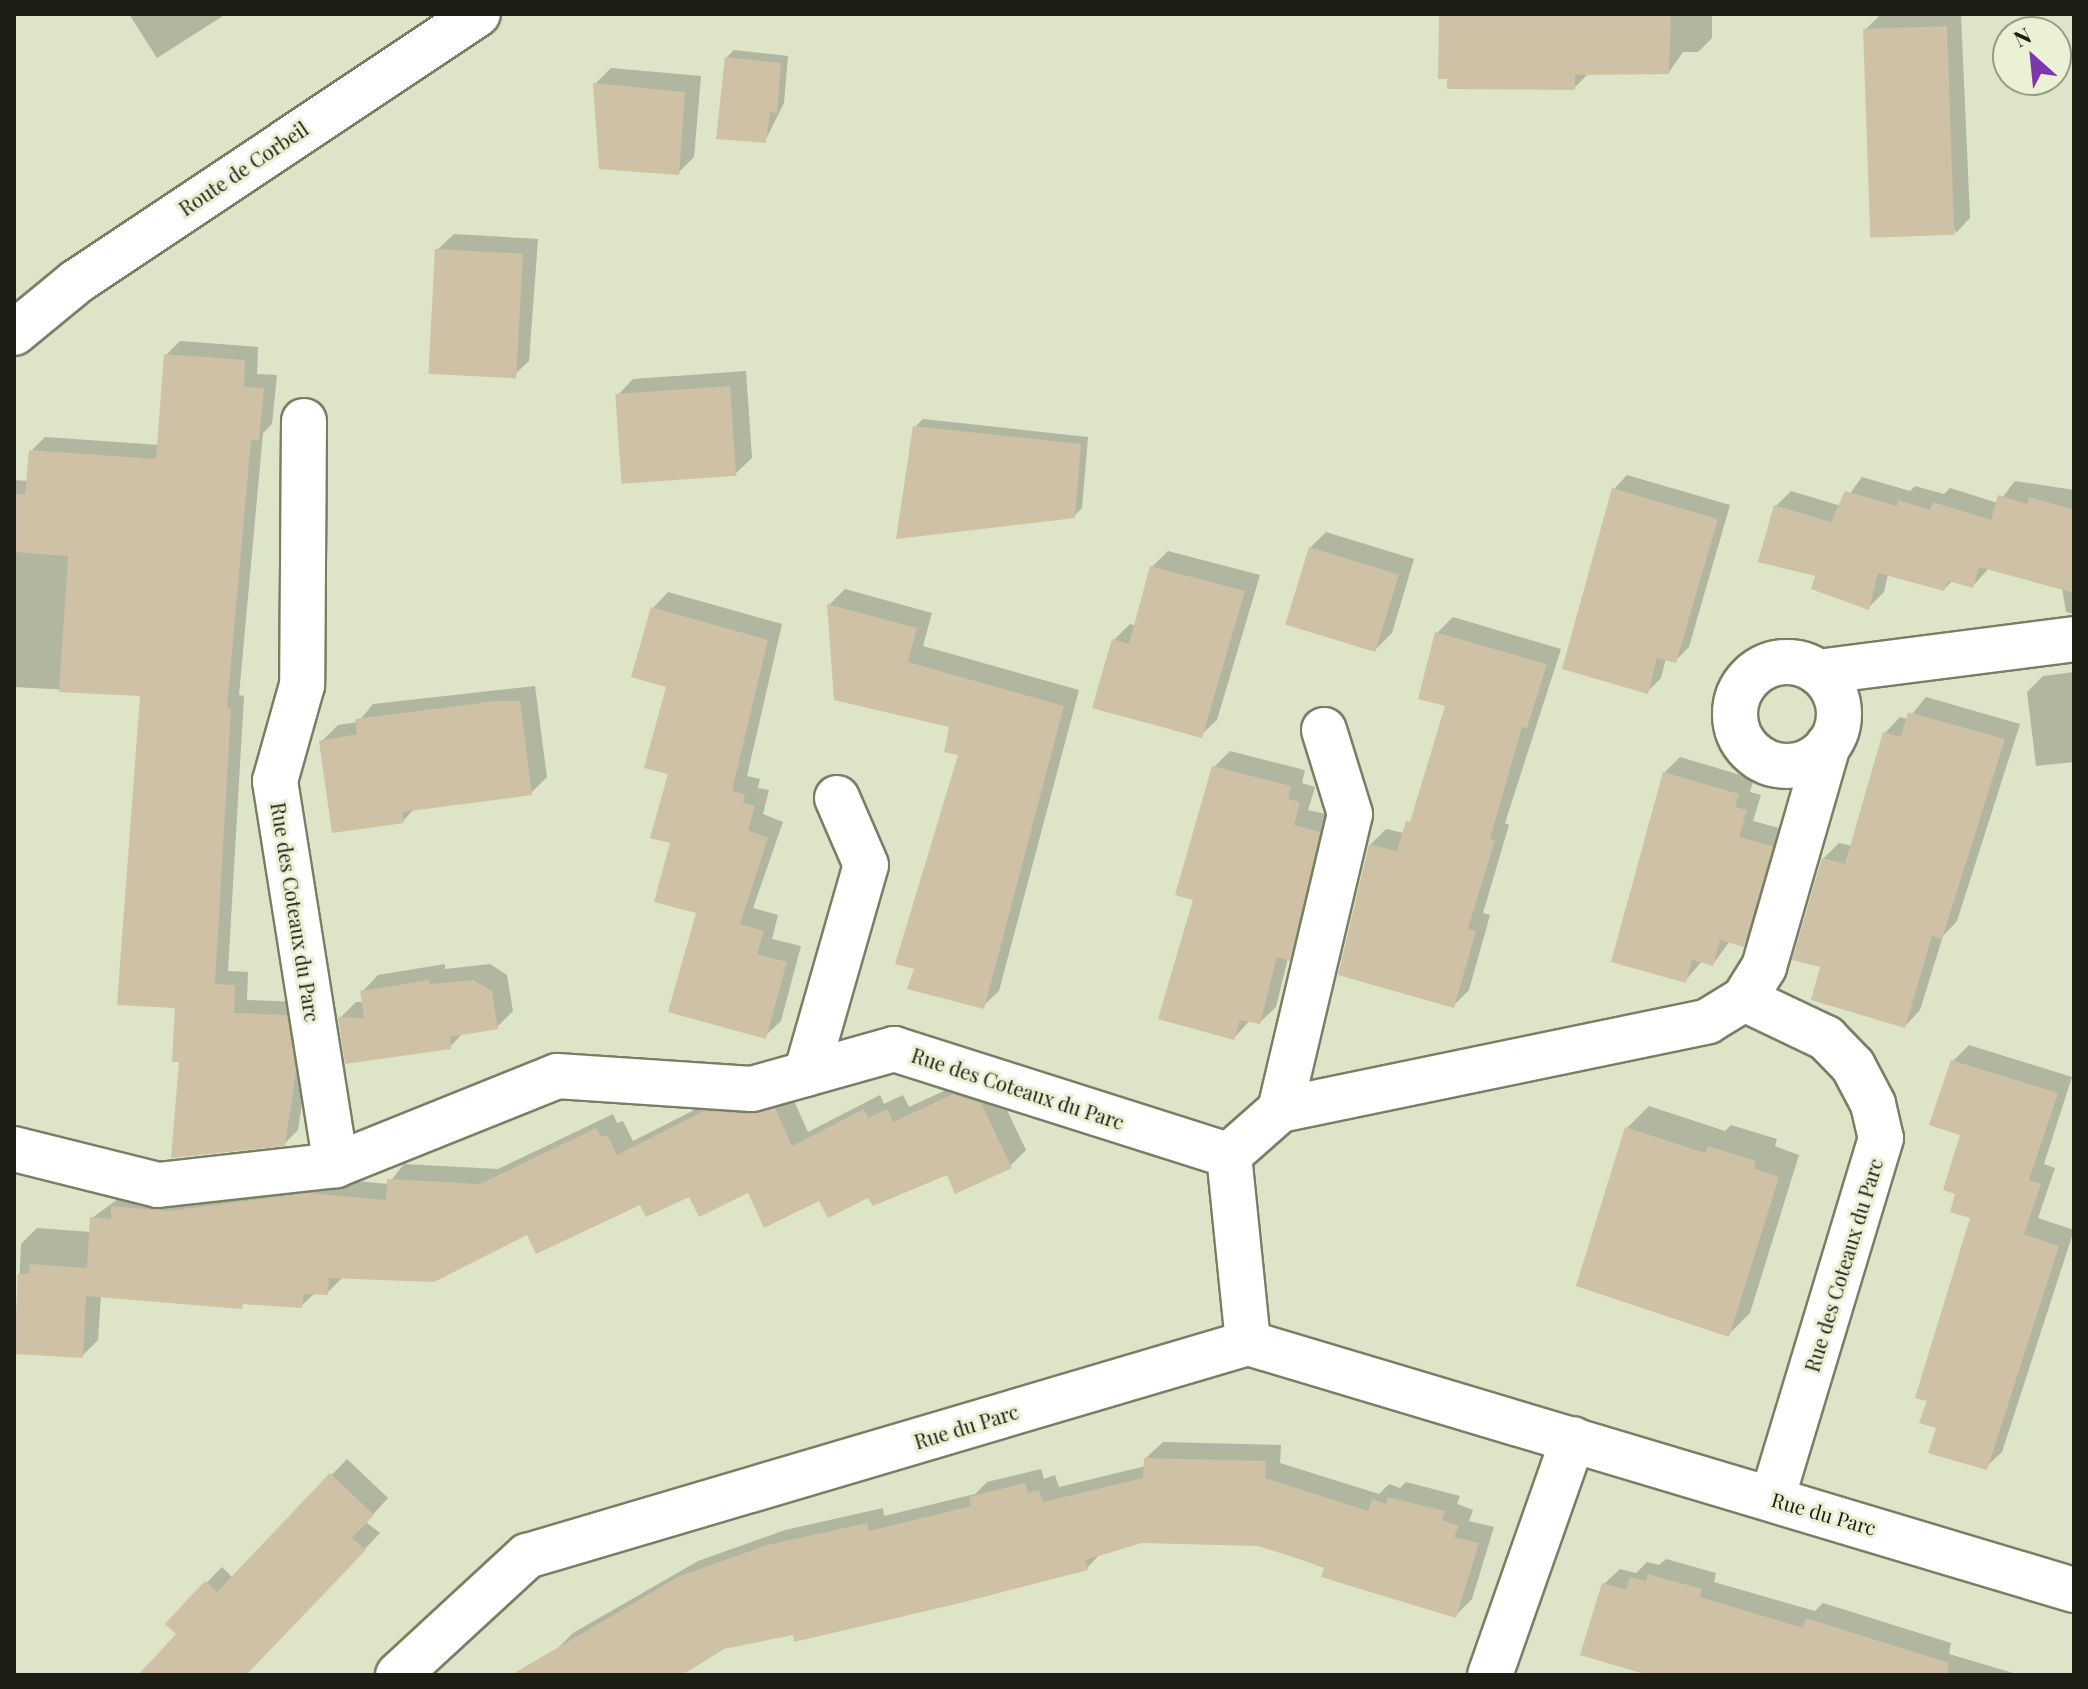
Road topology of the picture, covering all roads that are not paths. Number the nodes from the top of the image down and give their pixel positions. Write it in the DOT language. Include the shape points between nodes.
graph roads {
  1 [pos="478,14"];
  2 [pos="14,333"];
  3 [pos="304,421"];
  4 [pos="2074,639"];
  5 [pos="1818,672"];
  6 [pos="1324,730"];
  7 [pos="1828,745"];
  8 [pos="837,798"];
  9 [pos="1744,999"];
  10 [pos="806,1074"];
  11 [pos="1280,1110"];
  12 [pos="14,1149"];
  13 [pos="1229,1155"];
  14 [pos="336,1165"];
  15 [pos="1248,1343"];
  16 [pos="1573,1439"];
  17 [pos="1772,1498"];
  18 [pos="2074,1590"];
  19 [pos="398,1675"];
  20 [pos="1490,1675"];
  1 -- 2 [label="street, Route de Corbeil" via="89,273"];
  3 -- 14 [label="street, Rue des Coteaux du Parc" via="302,685 275,781"];
  4 -- 5 [label="street"];
  5 -- 7 [label="street" via="1839,706"];
  5 -- 7 [label="street" via="1796,663 1764,667 1744,686 1736,721 1743,742 1774,764 1813,759"];
  6 -- 11 [label="street" via="1350,814"];
  7 -- 9 [label="street" via="1764,967"];
  8 -- 10 [label="street" via="866,865"];
  9 -- 11 [label="street" via="1708,1021"];
  9 -- 17 [label="street, Rue des Coteaux du Parc" via="1826,1038 1853,1066 1873,1104 1881,1138"];
  10 -- 13 [label="street, Rue des Coteaux du Parc" via="894,1049"];
  10 -- 14 [label="street, Rue des Coteaux du Parc" via="752,1089 557,1076"];
  11 -- 13 [label="street"];
  12 -- 14 [label="street, Rue des Coteaux du Parc" via="158,1185"];
  13 -- 15 [label="street"];
  15 -- 16 [label="street, Rue du Parc"];
  15 -- 19 [label="street, Rue du Parc" via="527,1556"];
  16 -- 17 [label="street, Rue du Parc"];
  16 -- 20 [label="street"];
  17 -- 18 [label="street, Rue du Parc"];
}
